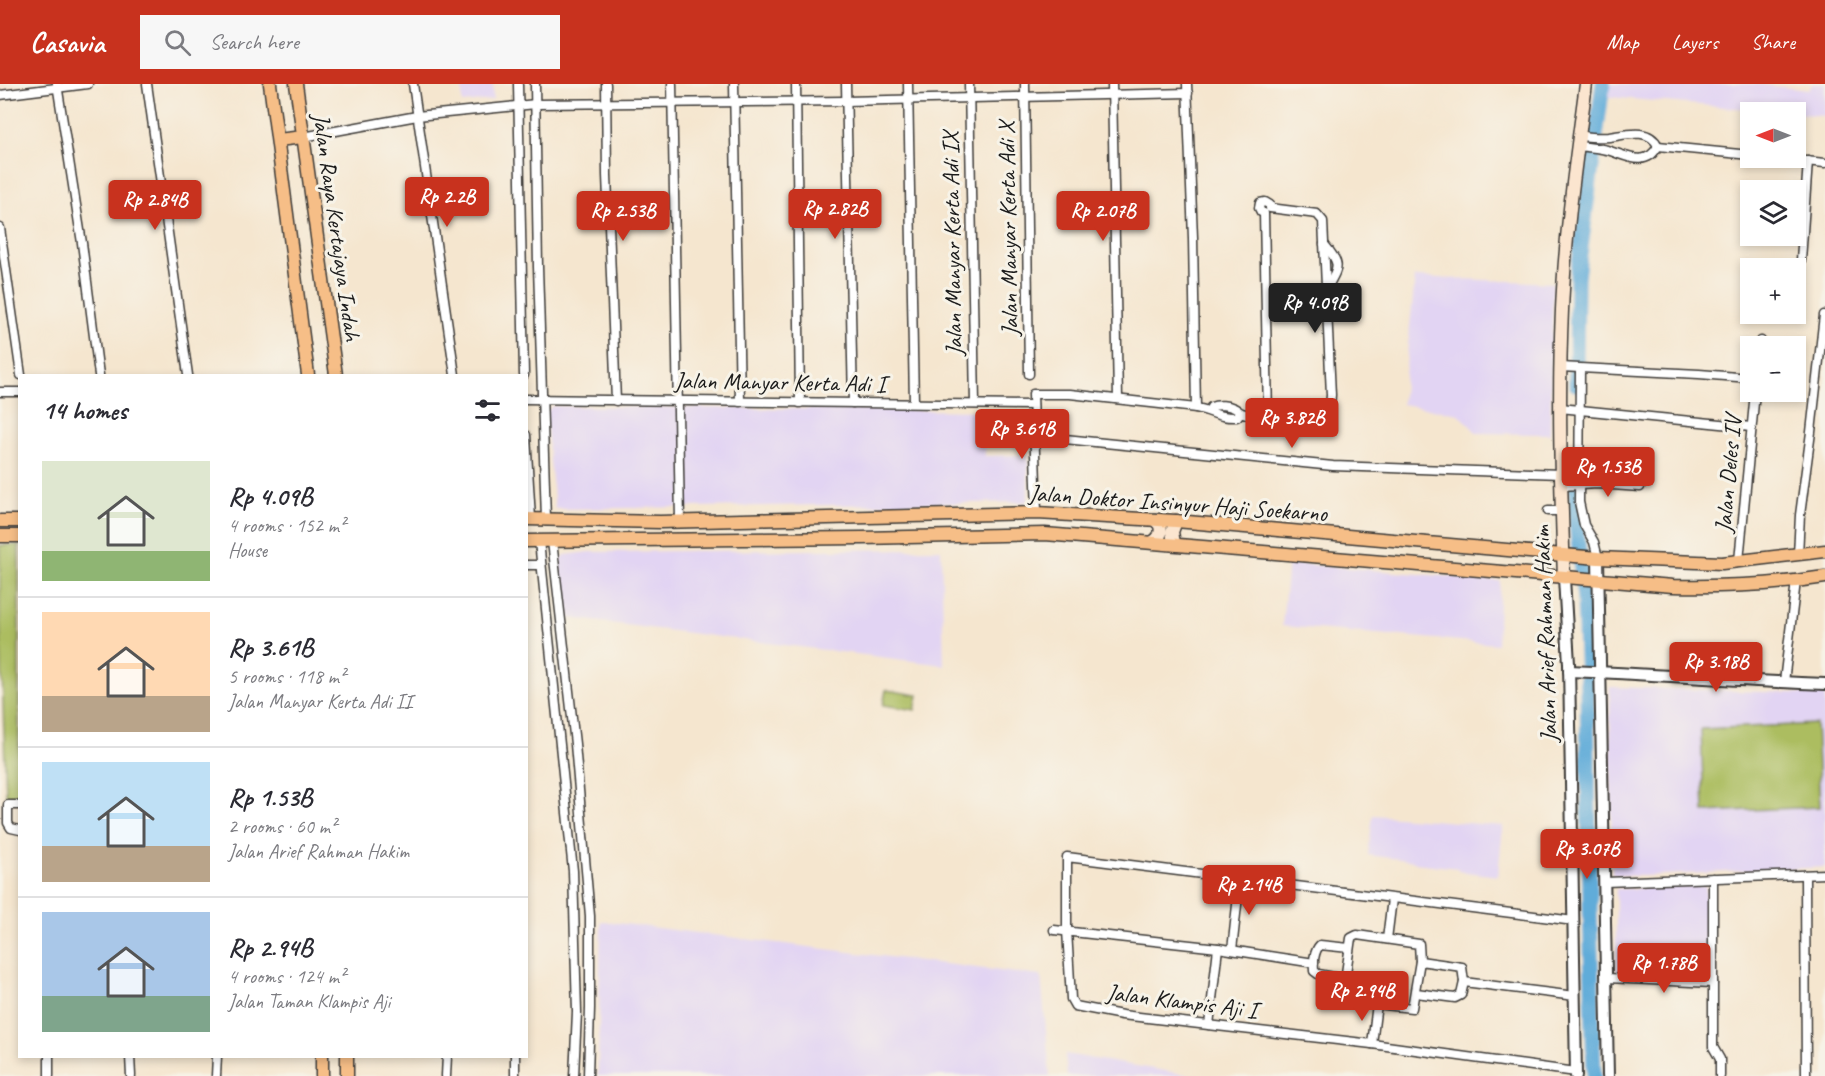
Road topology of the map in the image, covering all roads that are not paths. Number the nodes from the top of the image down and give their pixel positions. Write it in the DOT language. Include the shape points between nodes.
graph roads {
  1 [pos="88,84"];
  2 [pos="147,84"];
  3 [pos="270,84"];
  4 [pos="296,84"];
  5 [pos="413,84"];
  6 [pos="518,84"];
  7 [pos="535,84"];
  8 [pos="606,84"];
  9 [pos="672,84"];
  10 [pos="734,84"];
  11 [pos="796,84"];
  12 [pos="846,84"];
  13 [pos="908,84"];
  14 [pos="969,84"];
  15 [pos="1025,84"];
  16 [pos="1112,84"];
  17 [pos="1586,84"];
  18 [pos="58,86"];
  19 [pos="1187,88"];
  20 [pos="1112,94"];
  21 [pos="0,95"];
  22 [pos="1025,97"];
  23 [pos="969,98"];
  24 [pos="908,99"];
  25 [pos="846,101"];
  26 [pos="797,102"];
  27 [pos="734,103"];
  28 [pos="605,104"];
  29 [pos="672,104"];
  30 [pos="527,105"];
  31 [pos="417,116"];
  32 [pos="1611,136"];
  33 [pos="303,137"];
  34 [pos="278,140"];
  35 [pos="1578,141"];
  36 [pos="1658,146"];
  37 [pos="1610,151"];
  38 [pos="1740,154"];
  39 [pos="1806,161"];
  40 [pos="1809,161"];
  41 [pos="1825,163"];
  42 [pos="0,228"];
  43 [pos="1324,244"];
  44 [pos="1801,258"];
  45 [pos="1326,291"];
  46 [pos="1824,315"];
  47 [pos="1572,368"];
  48 [pos="21,374"];
  49 [pos="99,374"];
  50 [pos="188,374"];
  51 [pos="308,374"];
  52 [pos="336,374"];
  53 [pos="455,374"];
  54 [pos="524,374"];
  55 [pos="1029,374"];
  56 [pos="1740,377"];
  57 [pos="0,392"];
  58 [pos="18,392"];
  59 [pos="540,398"];
  60 [pos="528,399"];
  61 [pos="1118,399"];
  62 [pos="616,401"];
  63 [pos="677,401"];
  64 [pos="740,402"];
  65 [pos="1754,402"];
  66 [pos="801,403"];
  67 [pos="853,403"];
  68 [pos="915,403"];
  69 [pos="975,404"];
  70 [pos="1033,405"];
  71 [pos="1196,408"];
  72 [pos="1572,409"];
  73 [pos="1268,416"];
  74 [pos="1751,427"];
  75 [pos="1035,436"];
  76 [pos="528,452"];
  77 [pos="1562,482"];
  78 [pos="1578,485"];
  79 [pos="1640,488"];
  80 [pos="1548,511"];
  81 [pos="1561,512"];
  82 [pos="0,513"];
  83 [pos="18,513"];
  84 [pos="1037,513"];
  85 [pos="536,519"];
  86 [pos="1155,520"];
  87 [pos="0,521"];
  88 [pos="18,521"];
  89 [pos="674,521"];
  90 [pos="1176,521"];
  91 [pos="0,536"];
  92 [pos="18,536"];
  93 [pos="668,540"];
  94 [pos="681,540"];
  95 [pos="541,541"];
  96 [pos="1154,542"];
  97 [pos="1174,543"];
  98 [pos="1825,551"];
  99 [pos="1798,555"];
  100 [pos="1569,556"];
  101 [pos="1596,558"];
  102 [pos="1739,561"];
  103 [pos="528,565"];
  104 [pos="541,565"];
  105 [pos="1825,577"];
  106 [pos="1570,578"];
  107 [pos="1596,580"];
  108 [pos="1796,581"];
  109 [pos="1573,671"];
  110 [pos="1597,671"];
  111 [pos="1784,682"];
  112 [pos="1825,684"];
  113 [pos="564,715"];
  114 [pos="567,744"];
  115 [pos="18,806"];
  116 [pos="18,830"];
  117 [pos="580,870"];
  118 [pos="1825,874"];
  119 [pos="1805,875"];
  120 [pos="1240,878"];
  121 [pos="1713,878"];
  122 [pos="1605,882"];
  123 [pos="1392,899"];
  124 [pos="1574,921"];
  125 [pos="1054,930"];
  126 [pos="1067,930"];
  127 [pos="1387,939"];
  128 [pos="1218,948"];
  129 [pos="1349,948"];
  130 [pos="1232,950"];
  131 [pos="1420,961"];
  132 [pos="1314,963"];
  133 [pos="1607,978"];
  134 [pos="1345,979"];
  135 [pos="1464,982"];
  136 [pos="1713,983"];
  137 [pos="1416,993"];
  138 [pos="1575,996"];
  139 [pos="1377,1005"];
  140 [pos="1209,1025"];
  141 [pos="1372,1044"];
  142 [pos="49,1058"];
  143 [pos="130,1058"];
  144 [pos="217,1058"];
  145 [pos="322,1058"];
  146 [pos="347,1058"];
  147 [pos="447,1058"];
  148 [pos="515,1058"];
  149 [pos="1576,1074"];
  150 [pos="49,1076"];
  151 [pos="131,1076"];
  152 [pos="216,1076"];
  153 [pos="322,1076"];
  154 [pos="347,1076"];
  155 [pos="446,1076"];
  156 [pos="515,1076"];
  157 [pos="574,1076"];
  158 [pos="588,1076"];
  159 [pos="1608,1076"];
  160 [pos="1720,1076"];
  161 [pos="1806,1076"];
  1 -- 18 [label="street"];
  2 -- 50 [label="street"];
  3 -- 34 [label="main road, Jalan Raya Kertajaya Indah"];
  4 -- 33 [label="main road, Jalan Raya Kertajaya Indah"];
  5 -- 31 [label="street"];
  6 -- 30 [label="street"];
  7 -- 30 [label="street"];
  8 -- 28 [label="street"];
  9 -- 29 [label="street"];
  10 -- 27 [label="street"];
  11 -- 26 [label="street"];
  12 -- 25 [label="street"];
  13 -- 24 [label="street"];
  14 -- 23 [label="street, Jalan Manyar Kerta Adi IX"];
  15 -- 22 [label="street, Jalan Manyar Kerta Adi X"];
  16 -- 20 [label="street"];
  17 -- 35 [label="main road, Jalan Arief Rahman Hakim"];
  18 -- 21 [label="street"];
  18 -- 49 [label="street"];
  19 -- 20 [label="street"];
  19 -- 71 [label="street"];
  20 -- 22 [label="street"];
  20 -- 61 [label="street"];
  22 -- 23 [label="street"];
  22 -- 55 [label="street, Jalan Manyar Kerta Adi X"];
  23 -- 24 [label="street"];
  23 -- 69 [label="street, Jalan Manyar Kerta Adi IX"];
  24 -- 25 [label="street"];
  24 -- 68 [label="street"];
  25 -- 26 [label="street"];
  25 -- 67 [label="street"];
  26 -- 27 [label="street"];
  26 -- 66 [label="street"];
  27 -- 29 [label="street"];
  27 -- 64 [label="street"];
  28 -- 29 [label="street"];
  28 -- 30 [label="street"];
  28 -- 62 [label="street"];
  29 -- 63 [label="street"];
  30 -- 31 [label="street"];
  30 -- 54 [label="street"];
  30 -- 59 [label="street"];
  31 -- 33 [label="street"];
  31 -- 53 [label="street"];
  32 -- 35 [label="street"];
  32 -- 36 [label="street" via="1650,136"];
  32 -- 37 [label="street"];
  33 -- 34 [label="main road"];
  33 -- 52 [label="main road, Jalan Raya Kertajaya Indah"];
  34 -- 51 [label="main road, Jalan Raya Kertajaya Indah"];
  35 -- 37 [label="street"];
  35 -- 47 [label="main road, Jalan Arief Rahman Hakim" via="1565,263"];
  36 -- 37 [label="street" via="1655,152 1633,159"];
  36 -- 38 [label="street"];
  39 -- 40 [label="street"];
  40 -- 41 [label="street"];
  40 -- 44 [label="street"];
  42 -- 48 [label="street"];
  43 -- 45 [label="street"];
  43 -- 45 [label="street" via="1338,264"];
  43 -- 73 [label="street" via="1320,216 1311,212 1267,211"];
  45 -- 73 [label="street" via="1329,418 1318,421"];
  46 -- 99 [label="street"];
  47 -- 56 [label="street"];
  47 -- 72 [label="main road, Jalan Arief Rahman Hakim"];
  47 -- 72 [label="street"];
  57 -- 58 [label="street"];
  59 -- 60 [label="street, Jalan Manyar Kerta Adi I"];
  59 -- 62 [label="street, Jalan Manyar Kerta Adi I"];
  59 -- 85 [label="street"];
  61 -- 70 [label="street" via="1036,393 1032,396"];
  61 -- 71 [label="street"];
  62 -- 63 [label="street, Jalan Manyar Kerta Adi I"];
  63 -- 64 [label="street, Jalan Manyar Kerta Adi I"];
  63 -- 89 [label="street"];
  64 -- 66 [label="street, Jalan Manyar Kerta Adi I"];
  65 -- 74 [label="street, Jalan Deles IV"];
  66 -- 67 [label="street, Jalan Manyar Kerta Adi I"];
  67 -- 68 [label="street, Jalan Manyar Kerta Adi I"];
  68 -- 69 [label="street, Jalan Manyar Kerta Adi I"];
  69 -- 70 [label="street, Jalan Manyar Kerta Adi I"];
  70 -- 75 [label="street"];
  71 -- 73 [label="street" via="1232,417 1240,413"];
  72 -- 74 [label="street"];
  72 -- 77 [label="main road, Jalan Arief Rahman Hakim"];
  72 -- 78 [label="street"];
  74 -- 102 [label="street, Jalan Deles IV"];
  75 -- 77 [label="street" via="1333,466"];
  75 -- 84 [label="street"];
  76 -- 85 [label="street"];
  77 -- 78 [label="street"];
  77 -- 81 [label="main road, Jalan Arief Rahman Hakim"];
  78 -- 79 [label="street"];
  78 -- 101 [label="street" via="1582,519 1594,542"];
  80 -- 81 [label="street"];
  81 -- 100 [label="main road, Jalan Arief Rahman Hakim"];
  82 -- 83 [label="main road"];
  84 -- 86 [label="main road, Jalan Doktor Insinyur Haji Soekarno"];
  84 -- 89 [label="main road, Jalan Doktor Insinyur Haji Soekarno"];
  85 -- 89 [label="main road, Jalan Doktor Insinyur Haji Soekarno"];
  86 -- 90 [label="main road, Jalan Doktor Insinyur Haji Soekarno"];
  86 -- 96 [label="main road" via="1160,525 1160,534"];
  87 -- 88 [label="main road"];
  89 -- 93 [label="main road"];
  89 -- 94 [label="main road"];
  90 -- 97 [label="main road"];
  90 -- 100 [label="main road, Jalan Doktor Insinyur Haji Soekarno"];
  91 -- 92 [label="main road"];
  93 -- 94 [label="main road, Jalan Doktor Insinyur Haji Soekarno"];
  93 -- 95 [label="main road, Jalan Doktor Insinyur Haji Soekarno"];
  94 -- 96 [label="main road, Jalan Doktor Insinyur Haji Soekarno" via="1045,534"];
  95 -- 104 [label="street"];
  95 -- 113 [label="street"];
  96 -- 97 [label="main road, Jalan Doktor Insinyur Haji Soekarno"];
  97 -- 106 [label="main road, Jalan Doktor Insinyur Haji Soekarno"];
  98 -- 99 [label="main road, Jalan Doktor Insinyur Haji Soekarno"];
  99 -- 102 [label="main road, Jalan Doktor Insinyur Haji Soekarno"];
  100 -- 101 [label="main road, Jalan Doktor Insinyur Haji Soekarno"];
  100 -- 106 [label="main road, Jalan Arief Rahman Hakim"];
  101 -- 102 [label="main road, Jalan Doktor Insinyur Haji Soekarno"];
  101 -- 107 [label="street"];
  103 -- 104 [label="street"];
  104 -- 113 [label="street"];
  105 -- 108 [label="main road, Jalan Doktor Insinyur Haji Soekarno"];
  106 -- 107 [label="main road, Jalan Doktor Insinyur Haji Soekarno"];
  106 -- 109 [label="street, Jalan Arief Rahman Hakim"];
  107 -- 108 [label="main road, Jalan Doktor Insinyur Haji Soekarno" via="1695,586"];
  107 -- 110 [label="street"];
  108 -- 111 [label="street"];
  109 -- 110 [label="street"];
  109 -- 124 [label="street, Jalan Arief Rahman Hakim"];
  110 -- 111 [label="street"];
  110 -- 122 [label="street"];
  111 -- 112 [label="street"];
  113 -- 114 [label="street"];
  113 -- 114 [label="street"];
  114 -- 117 [label="street"];
  114 -- 117 [label="street"];
  115 -- 116 [label="street" via="8,805 8,823"];
  117 -- 157 [label="street"];
  117 -- 158 [label="street" via="590,916"];
  118 -- 119 [label="street"];
  119 -- 121 [label="street"];
  119 -- 161 [label="street"];
  120 -- 123 [label="street"];
  120 -- 126 [label="street, Jalan Klampis Aji I" via="1067,857"];
  120 -- 130 [label="street"];
  121 -- 122 [label="street"];
  121 -- 136 [label="street"];
  122 -- 133 [label="street"];
  123 -- 124 [label="street"];
  123 -- 127 [label="street"];
  124 -- 138 [label="street, Jalan Arief Rahman Hakim"];
  125 -- 126 [label="street"];
  126 -- 128 [label="street"];
  126 -- 140 [label="street, Jalan Klampis Aji I" via="1071,999 1075,1006"];
  127 -- 129 [label="street" via="1353,936"];
  127 -- 131 [label="street" via="1419,944"];
  128 -- 130 [label="street"];
  128 -- 140 [label="street"];
  129 -- 132 [label="street" via="1320,945"];
  129 -- 134 [label="street"];
  130 -- 132 [label="street"];
  131 -- 135 [label="street" via="1460,966"];
  131 -- 137 [label="street"];
  132 -- 134 [label="street" via="1318,974"];
  133 -- 136 [label="street"];
  133 -- 159 [label="street"];
  134 -- 139 [label="street" via="1346,1000"];
  135 -- 137 [label="street" via="1461,995 1455,998"];
  135 -- 138 [label="street"];
  136 -- 160 [label="street" via="1713,1047 1720,1059"];
  137 -- 139 [label="street" via="1412,1008"];
  138 -- 149 [label="street, Jalan Arief Rahman Hakim"];
  139 -- 141 [label="street"];
  140 -- 141 [label="street, Jalan Klampis Aji I"];
  141 -- 149 [label="street, Jalan Klampis Aji I"];
  142 -- 150 [label="street"];
  143 -- 151 [label="street"];
  144 -- 152 [label="street"];
  145 -- 153 [label="main road"];
  146 -- 154 [label="main road"];
  147 -- 155 [label="street"];
  148 -- 156 [label="street"];
}
